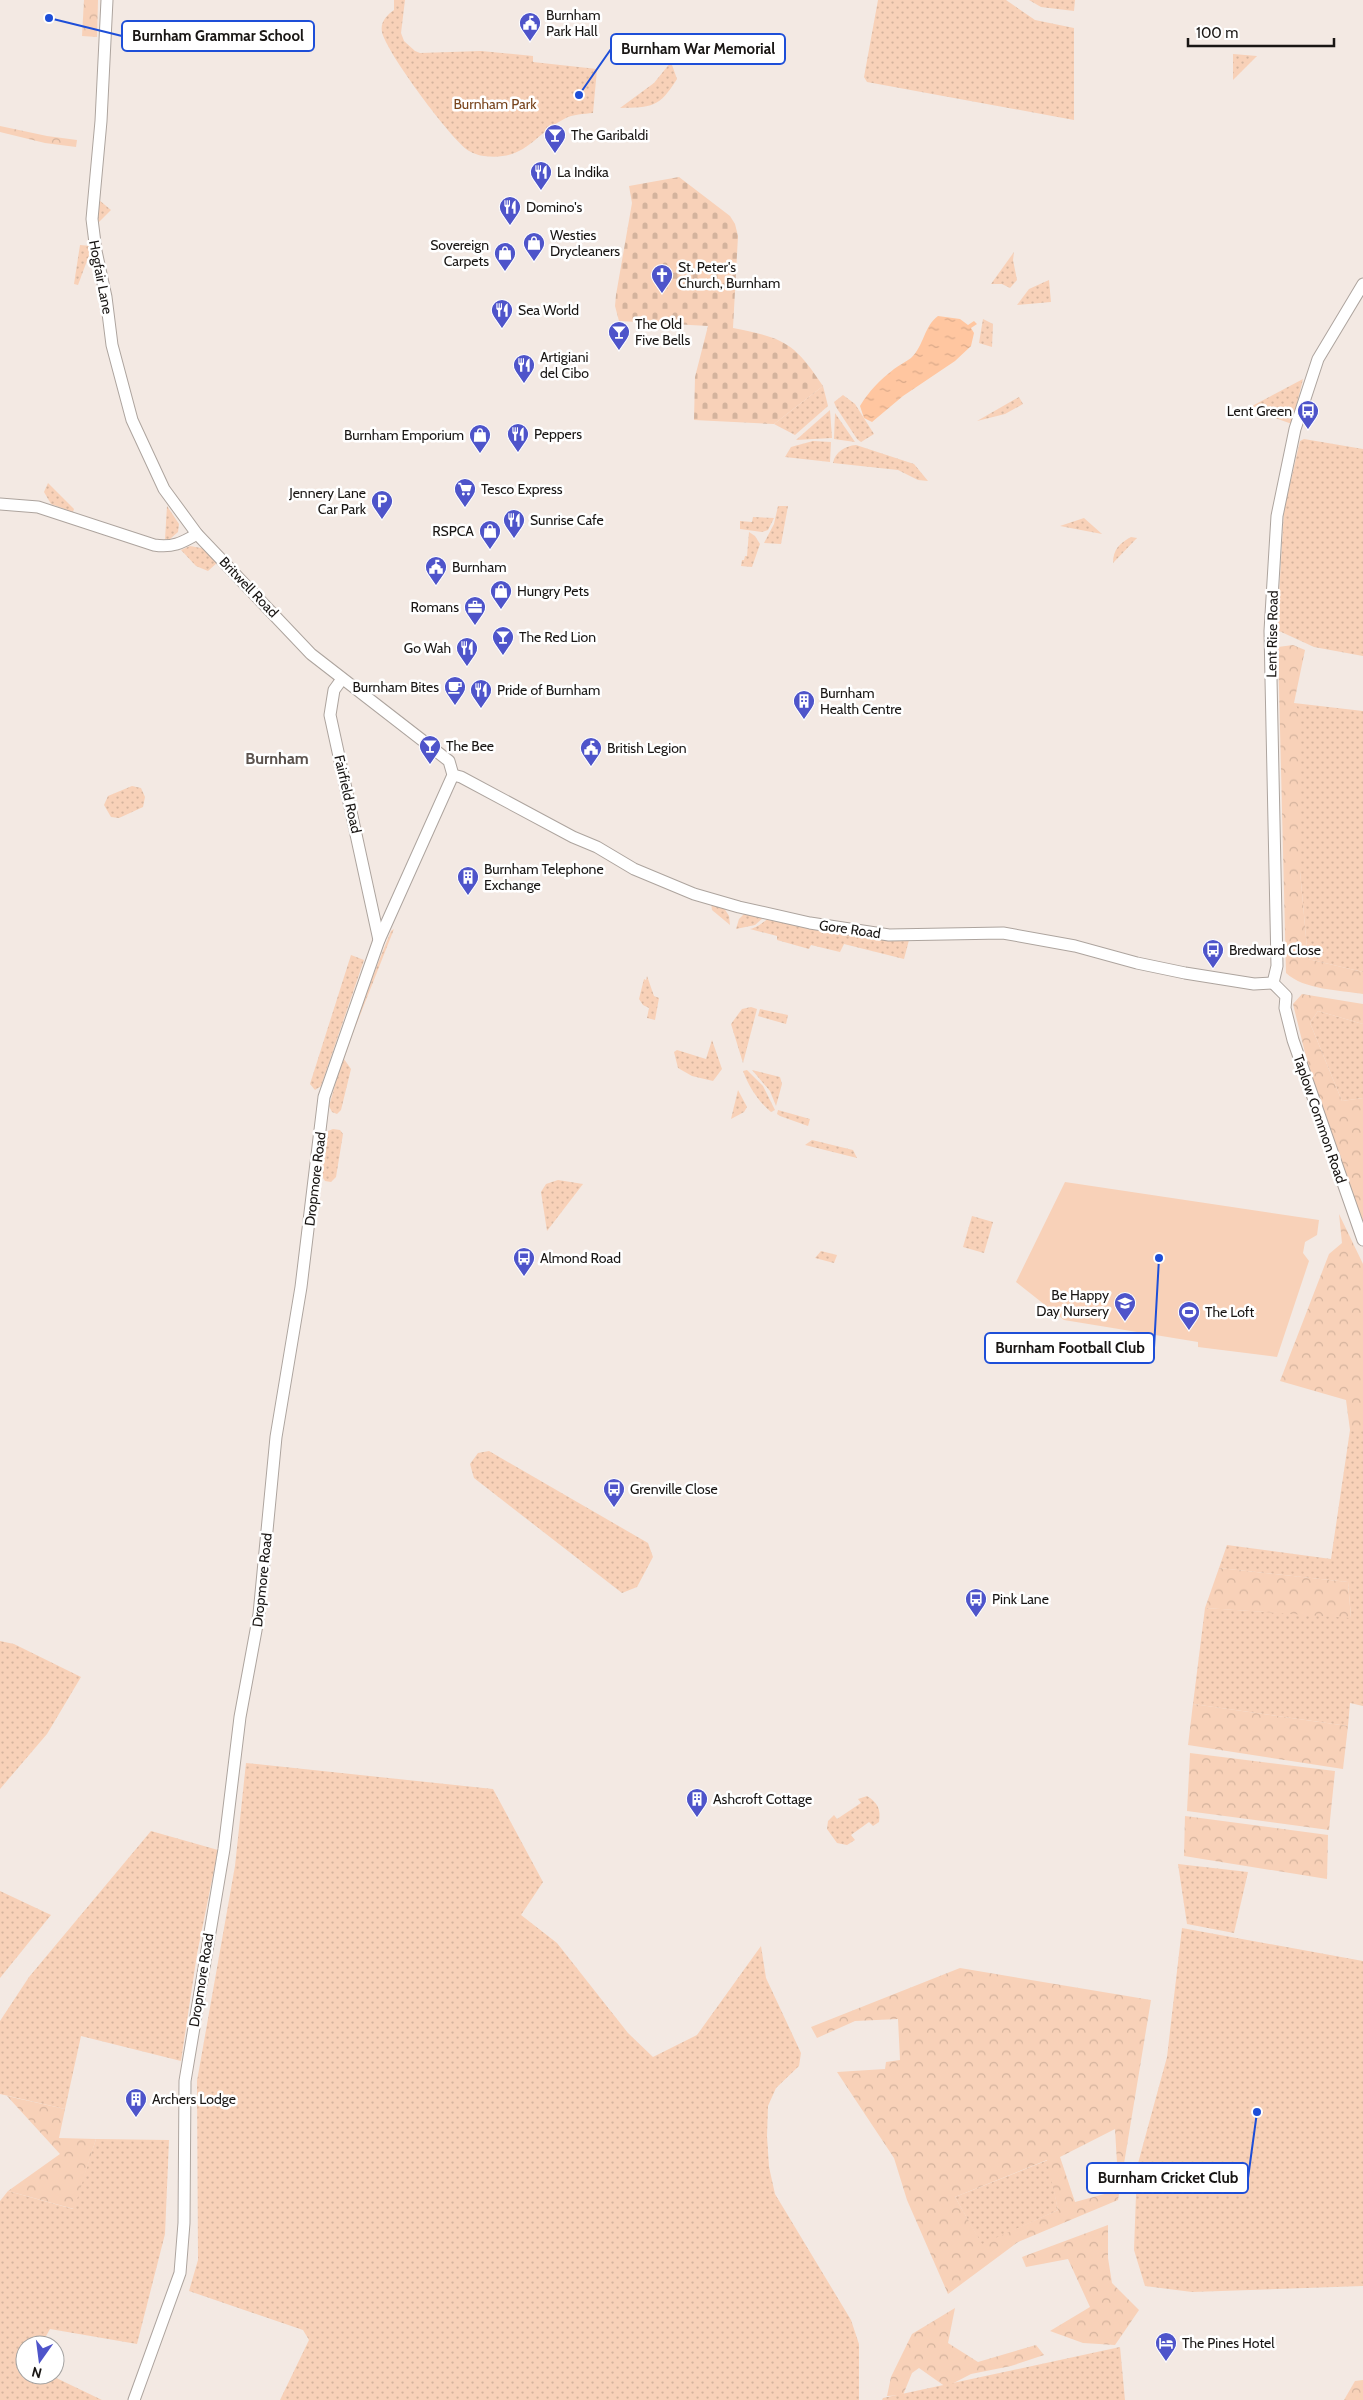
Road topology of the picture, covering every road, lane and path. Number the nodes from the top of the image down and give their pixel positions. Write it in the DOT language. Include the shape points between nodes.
graph roads {
  1 [pos="107,0"];
  2 [pos="1363,284"];
  3 [pos="0,504"];
  4 [pos="197,534"];
  5 [pos="342,679"];
  6 [pos="453,776"];
  7 [pos="374,910"];
  8 [pos="390,916"];
  9 [pos="380,940"];
  10 [pos="1273,983"];
  11 [pos="1363,1240"];
  12 [pos="134,2400"];
  1 -- 4 [label="street, Hogfair Lane" via="101,120 92,210 96,251 114,354 132,420 164,489"];
  2 -- 10 [label="street, Lent Rise Road" via="1318,359 1295,430 1277,516 1270,631 1277,966"];
  3 -- 4 [label="street" via="38,507 168,548"];
  4 -- 5 [label="street, Britwell Road" via="311,654"];
  5 -- 6 [label="street, Britwell Road" via="449,761"];
  5 -- 7 [label="street, Fairfield Road" via="334,690 330,715"];
  6 -- 8 [label="street, Dropmore Road"];
  6 -- 10 [label="street, Gore Road" via="461,777 597,847 634,870 686,891 739,907 810,923 889,934 1003,933 1075,946 1185,973 1254,984"];
  7 -- 8 [label="street" via="380,915"];
  7 -- 9 [label="street, Fairfield Road"];
  8 -- 9 [label="street, Dropmore Road"];
  9 -- 12 [label="street, Dropmore Road" via="324,1097 301,1287 276,1437 259,1614 240,1717 224,1849 186,2081 180,2273"];
  10 -- 11 [label="street, Taplow Common Road" via="1286,996 1285,1008 1293,1040"];
}
